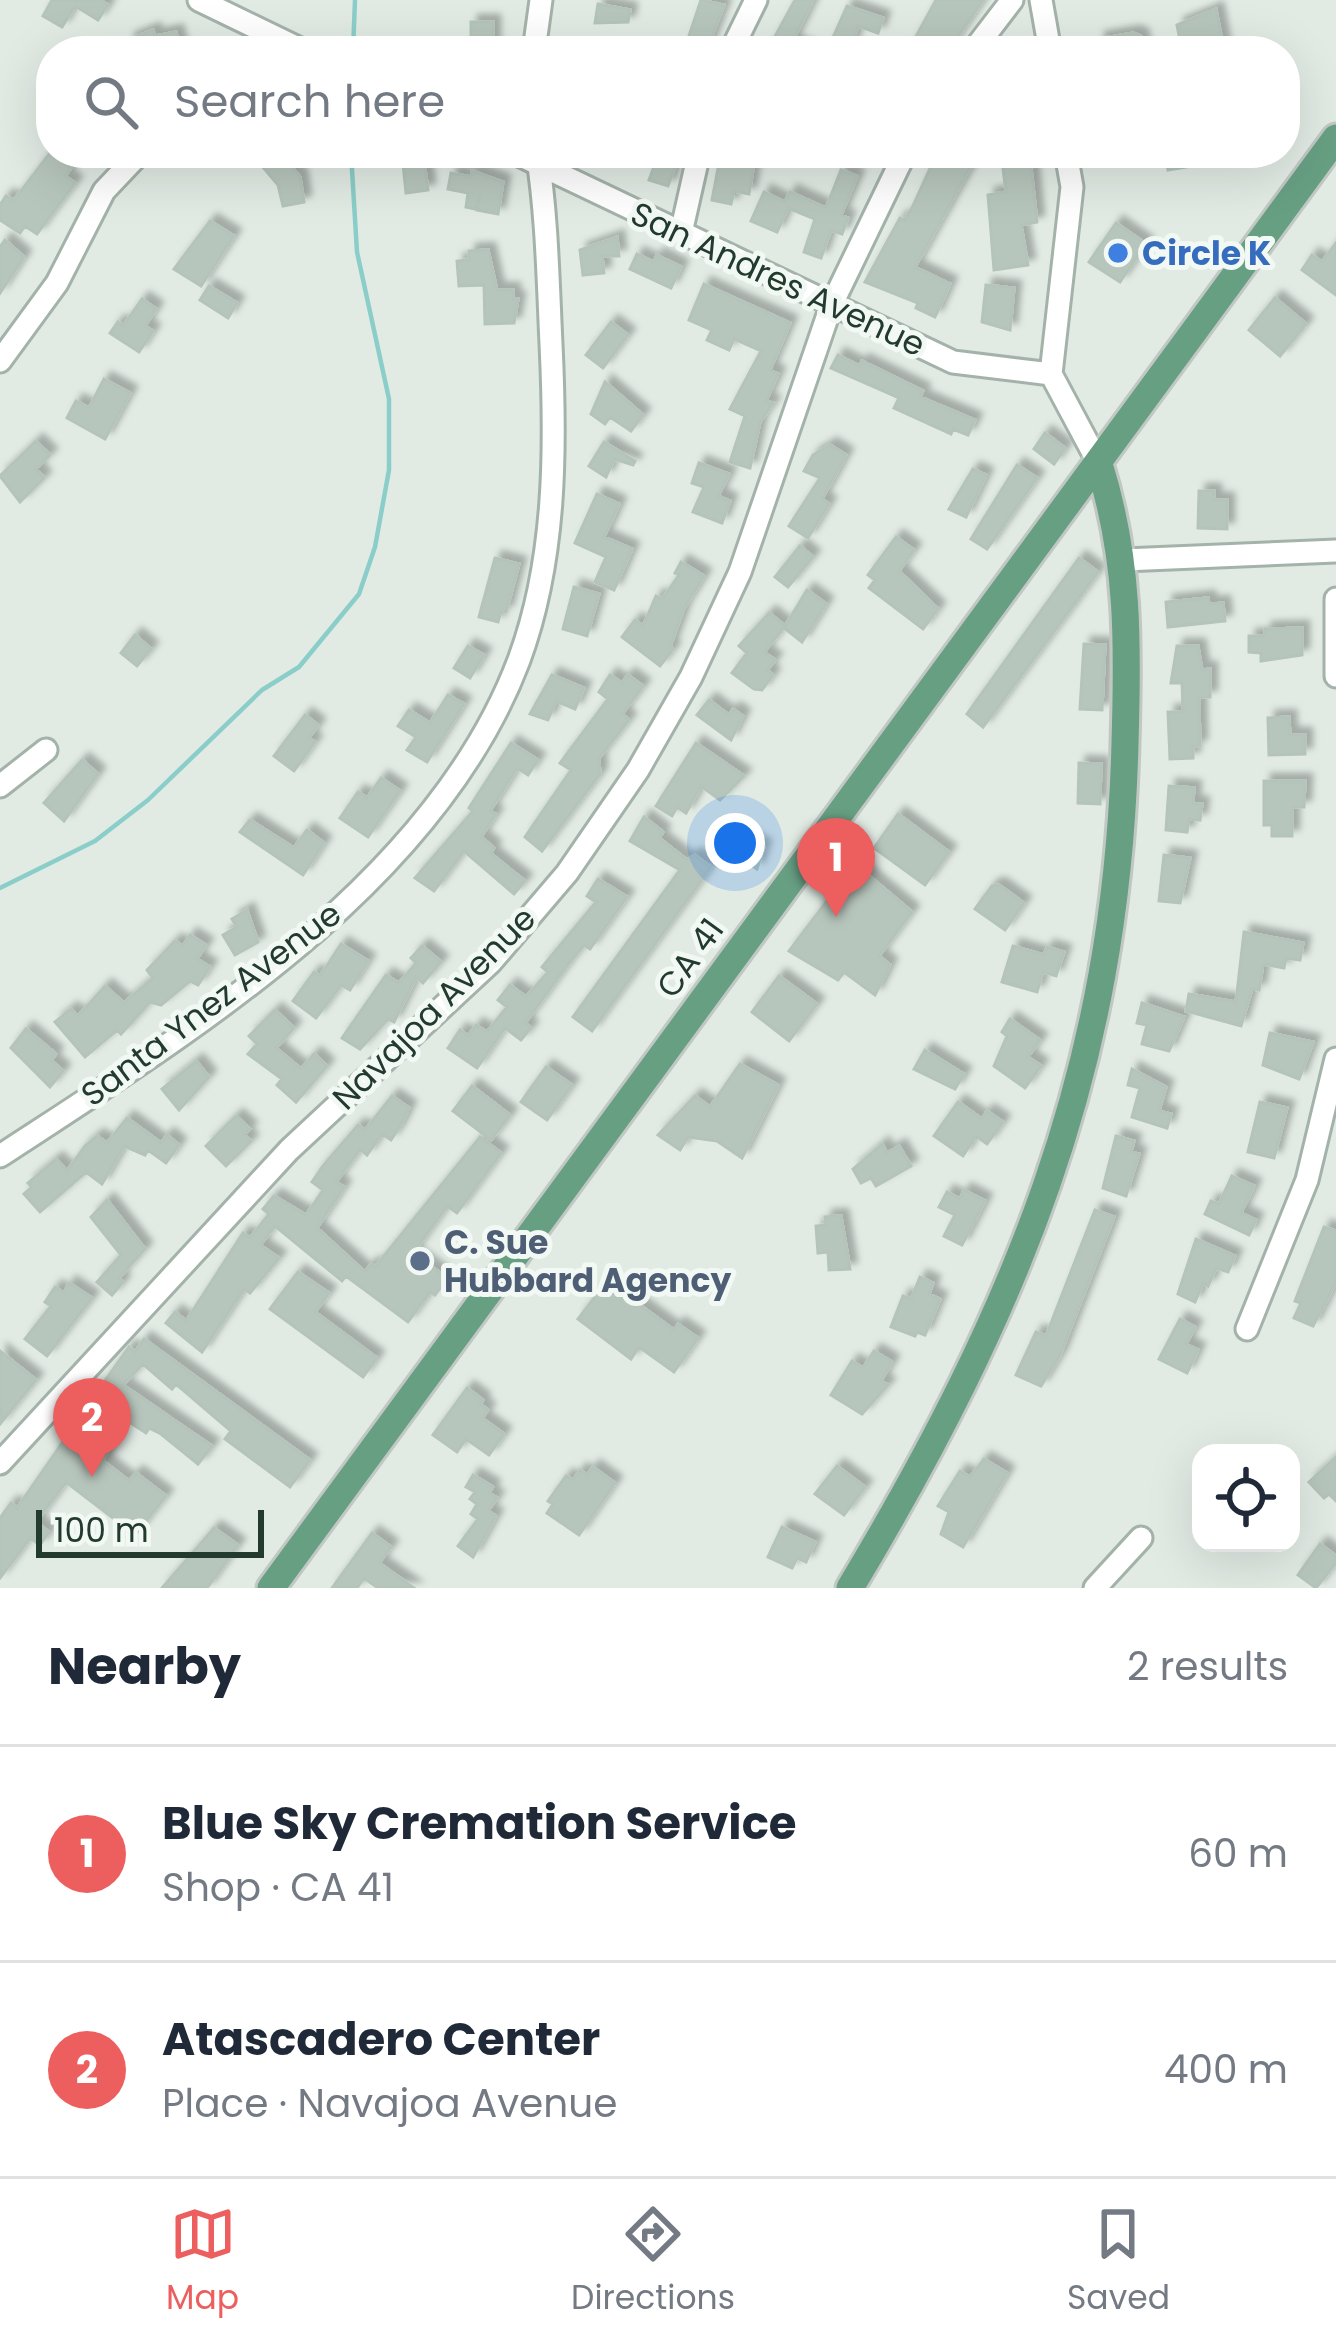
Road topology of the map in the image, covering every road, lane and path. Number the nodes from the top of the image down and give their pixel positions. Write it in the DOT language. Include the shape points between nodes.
graph roads {
  1 [pos="199,0"];
  2 [pos="541,0"];
  3 [pos="755,0"];
  4 [pos="1012,0"];
  5 [pos="1041,0"];
  6 [pos="273,36"];
  7 [pos="536,36"];
  8 [pos="738,36"];
  9 [pos="984,36"];
  10 [pos="1047,36"];
  11 [pos="1336,138"];
  12 [pos="126,168"];
  13 [pos="539,168"];
  14 [pos="555,168"];
  15 [pos="696,168"];
  16 [pos="898,168"];
  17 [pos="1069,168"];
  18 [pos="681,233"];
  19 [pos="831,306"];
  20 [pos="0,361"];
  21 [pos="1051,374"];
  22 [pos="1099,464"];
  23 [pos="1336,551"];
  24 [pos="1124,560"];
  25 [pos="1336,599"];
  26 [pos="1336,676"];
  27 [pos="46,750"];
  28 [pos="0,787"];
  29 [pos="1336,1059"];
  30 [pos="0,1156"];
  31 [pos="1246,1329"];
  32 [pos="0,1463"];
  33 [pos="1141,1538"];
  34 [pos="271,1588"];
  35 [pos="850,1588"];
  36 [pos="1095,1588"];
  1 -- 6 [label="street"];
  2 -- 7 [label="street"];
  3 -- 8 [label="street"];
  4 -- 9 [label="street"];
  5 -- 10 [label="street"];
  11 -- 22 [label="main road, CA 41 / CA 41"];
  12 -- 20 [label="street"];
  13 -- 30 [label="street, Santa Ynez Avenue" via="554,403 547,537 519,659 481,739 393,856 300,944"];
  14 -- 18 [label="street, San Andres Avenue"];
  15 -- 18 [label="street"];
  16 -- 19 [label="street, Navajoa Avenue"];
  17 -- 21 [label="street"];
  18 -- 19 [label="street, San Andres Avenue"];
  19 -- 21 [label="street, San Andres Avenue" via="953,362"];
  19 -- 32 [label="street, Navajoa Avenue" via="730,593 638,770 567,872 491,962 243,1198"];
  21 -- 22 [label="street"];
  22 -- 24 [label="main road"];
  22 -- 34 [label="main road, CA 41 / CA 41"];
  23 -- 24 [label="street"];
  24 -- 35 [label="main road" via="1124,794 1086,1056 1045,1199 993,1329"];
  25 -- 26 [label="street"];
  27 -- 28 [label="street"];
  29 -- 31 [label="street" via="1307,1180"];
  33 -- 36 [label="street"];
}
